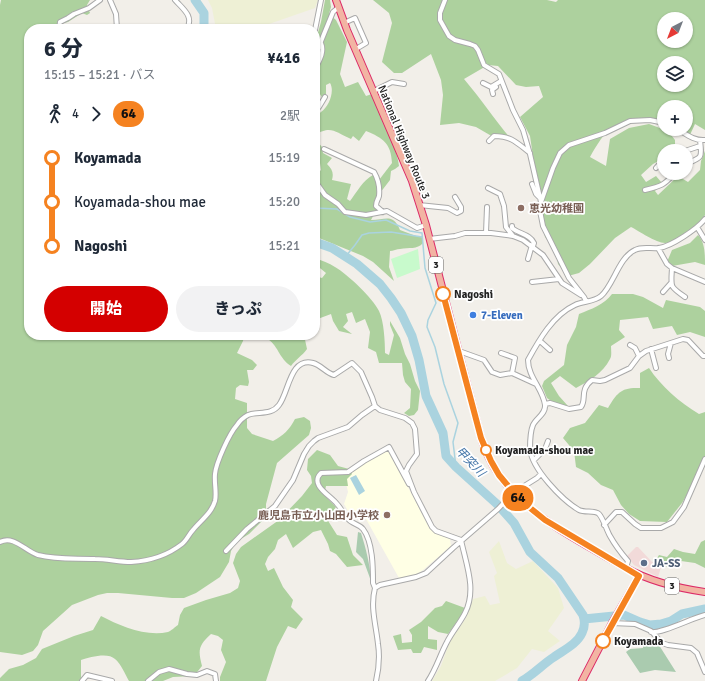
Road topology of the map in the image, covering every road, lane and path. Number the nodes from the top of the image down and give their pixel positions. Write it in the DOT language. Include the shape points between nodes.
graph roads {
  1 [pos="100,0"];
  2 [pos="110,0"];
  3 [pos="175,0"];
  4 [pos="321,0"];
  5 [pos="336,0"];
  6 [pos="445,0"];
  7 [pos="339,7"];
  8 [pos="344,23"];
  9 [pos="60,24"];
  10 [pos="117,24"];
  11 [pos="188,24"];
  12 [pos="316,24"];
  13 [pos="321,43"];
  14 [pos="356,49"];
  15 [pos="320,58"];
  16 [pos="502,82"];
  17 [pos="483,83"];
  18 [pos="404,84"];
  19 [pos="374,91"];
  20 [pos="493,94"];
  21 [pos="325,97"];
  22 [pos="320,107"];
  23 [pos="657,122"];
  24 [pos="688,136"];
  25 [pos="700,140"];
  26 [pos="705,140"];
  27 [pos="489,141"];
  28 [pos="700,146"];
  29 [pos="324,148"];
  30 [pos="693,148"];
  31 [pos="530,154"];
  32 [pos="693,160"];
  33 [pos="669,180"];
  34 [pos="532,184"];
  35 [pos="320,188"];
  36 [pos="488,188"];
  37 [pos="646,190"];
  38 [pos="539,197"];
  39 [pos="455,198"];
  40 [pos="541,202"];
  41 [pos="419,205"];
  42 [pos="487,207"];
  43 [pos="383,212"];
  44 [pos="705,219"];
  45 [pos="703,224"];
  46 [pos="426,226"];
  47 [pos="512,226"];
  48 [pos="697,227"];
  49 [pos="486,233"];
  50 [pos="513,236"];
  51 [pos="429,239"];
  52 [pos="705,240"];
  53 [pos="532,246"];
  54 [pos="658,248"];
  55 [pos="528,259"];
  56 [pos="672,268"];
  57 [pos="559,279"];
  58 [pos="532,282"];
  59 [pos="705,282"];
  60 [pos="671,283"];
  61 [pos="663,292"];
  62 [pos="685,297"];
  63 [pos="585,299"];
  64 [pos="540,341"];
  65 [pos="671,343"];
  66 [pos="630,344"];
  67 [pos="651,349"];
  68 [pos="458,351"];
  69 [pos="543,352"];
  70 [pos="501,353"];
  71 [pos="639,356"];
  72 [pos="705,356"];
  73 [pos="669,358"];
  74 [pos="656,368"];
  75 [pos="512,373"];
  76 [pos="537,384"];
  77 [pos="545,404"];
  78 [pos="375,406"];
  79 [pos="548,441"];
  80 [pos="548,450"];
  81 [pos="542,453"];
  82 [pos="705,459"];
  83 [pos="534,460"];
  84 [pos="541,474"];
  85 [pos="414,492"];
  86 [pos="513,493"];
  87 [pos="604,525"];
  88 [pos="461,540"];
  89 [pos="0,542"];
  90 [pos="226,551"];
  91 [pos="626,568"];
  92 [pos="639,576"];
  93 [pos="375,588"];
  94 [pos="705,592"];
  95 [pos="705,615"];
  96 [pos="613,621"];
  97 [pos="651,631"];
  98 [pos="705,672"];
  99 [pos="82,681"];
  100 [pos="112,681"];
  101 [pos="148,681"];
  102 [pos="216,681"];
  103 [pos="376,681"];
  104 [pos="428,681"];
  105 [pos="582,681"];
  1 -- 9 [label="street"];
  2 -- 10 [label="street" via="116,14"];
  3 -- 11 [label="street" via="187,13 190,19"];
  4 -- 12 [label="street"];
  5 -- 7 [label="highway, National Highway Route 3 / 3"];
  6 -- 16 [label="street" via="440,20 449,36 475,46 481,61 499,74"];
  7 -- 8 [label="highway, National Highway Route 3 / 3"];
  7 -- 13 [label="street" via="333,12"];
  8 -- 14 [label="highway, National Highway Route 3 / 3"];
  8 -- 14 [label="street" via="355,18 366,43"];
  13 -- 15 [label="street" via="323,46"];
  14 -- 19 [label="highway, National Highway Route 3 / 3"];
  16 -- 17 [label="street" via="491,87"];
  16 -- 20 [label="street" via="492,90"];
  16 -- 31 [label="street" via="523,130"];
  18 -- 19 [label="street" via="392,82"];
  19 -- 41 [label="highway, National Highway Route 3 / 3" via="407,168"];
  21 -- 22 [label="street"];
  23 -- 40 [label="street" via="630,121 606,133 569,145 560,153"];
  24 -- 25 [label="street"];
  25 -- 26 [label="street"];
  25 -- 28 [label="street"];
  27 -- 31 [label="street" via="494,136 504,136"];
  28 -- 30 [label="street"];
  28 -- 32 [label="street" via="700,157"];
  29 -- 43 [label="street" via="374,172 378,180 379,197 376,206"];
  31 -- 38 [label="street"];
  33 -- 37 [label="street"];
  34 -- 38 [label="street"];
  35 -- 43 [label="street" via="345,212 366,215"];
  36 -- 50 [label="street" via="500,194 506,227"];
  38 -- 40 [label="street"];
  39 -- 41 [label="street" via="461,207 461,211 457,213 448,208"];
  40 -- 63 [label="street" via="543,226 550,242 569,278"];
  41 -- 46 [label="highway, National Highway Route 3 / 3"];
  42 -- 49 [label="street"];
  43 -- 46 [label="street" via="387,211 417,228"];
  44 -- 45 [label="street"];
  45 -- 48 [label="street"];
  46 -- 51 [label="highway, National Highway Route 3 / 3"];
  47 -- 53 [label="street" via="515,231 532,239"];
  48 -- 52 [label="street"];
  48 -- 54 [label="street" via="667,246"];
  49 -- 50 [label="street"];
  49 -- 51 [label="street" via="465,233"];
  50 -- 53 [label="street"];
  51 -- 68 [label="highway, National Highway Route 3 / 3"];
  53 -- 55 [label="street"];
  53 -- 57 [label="street" via="544,255"];
  54 -- 56 [label="street"];
  54 -- 63 [label="street" via="641,248 629,254 600,297 595,300"];
  56 -- 59 [label="street"];
  56 -- 60 [label="street"];
  57 -- 58 [label="street"];
  57 -- 63 [label="street"];
  60 -- 61 [label="street"];
  60 -- 62 [label="street" via="675,291"];
  63 -- 64 [label="street" via="554,320"];
  64 -- 69 [label="street" via="549,349"];
  64 -- 76 [label="street" via="528,360 528,368"];
  65 -- 67 [label="street"];
  65 -- 72 [label="street" via="688,340"];
  65 -- 73 [label="street"];
  66 -- 71 [label="street"];
  67 -- 71 [label="street"];
  67 -- 74 [label="street"];
  68 -- 75 [label="street" via="484,360 492,372 500,375"];
  68 -- 86 [label="highway, National Highway Route 3 / 3" via="486,450 499,475"];
  70 -- 75 [label="street" via="516,358"];
  71 -- 77 [label="street" via="630,368 605,380 592,380 585,390 581,407 569,409"];
  75 -- 76 [label="street"];
  76 -- 77 [label="street"];
  77 -- 83 [label="street" via="544,412 532,427 530,451"];
  78 -- 85 [label="street" via="412,422 417,454 406,471"];
  78 -- 89 [label="street" via="361,372 352,362 334,375 316,364 303,363 291,374 278,406 262,414 248,415 236,425 216,468 215,500 212,508 182,544 166,554 131,562 54,558 30,552 18,543 8,540"];
  78 -- 90 [label="street" via="348,427 314,441 304,454 293,480 275,506"];
  79 -- 81 [label="street"];
  80 -- 81 [label="street"];
  81 -- 83 [label="street"];
  82 -- 87 [label="street" via="684,507 674,522 661,528 641,528 622,512 616,512"];
  83 -- 84 [label="street"];
  84 -- 86 [label="street"];
  84 -- 87 [label="street" via="562,498 580,511 600,514"];
  85 -- 88 [label="street" via="432,527 436,531"];
  85 -- 93 [label="street" via="389,447 348,472 321,473 317,479 317,483 337,503 347,519 363,529 369,540"];
  86 -- 88 [label="street"];
  86 -- 91 [label="highway, National Highway Route 3 / 3" via="545,520"];
  87 -- 91 [label="street" via="628,561"];
  88 -- 93 [label="street" via="426,572"];
  88 -- 104 [label="street" via="471,589 468,607 446,643"];
  91 -- 92 [label="highway, National Highway Route 3 / 3"];
  92 -- 94 [label="highway, National Highway Route 3 / 3" via="676,588"];
  92 -- 96 [label="highway"];
  93 -- 103 [label="street" via="373,607 379,664"];
  95 -- 97 [label="street" via="662,631"];
  96 -- 97 [label="street" via="634,624"];
  96 -- 105 [label="highway"];
  97 -- 98 [label="street" via="662,643 694,650"];
  99 -- 100 [label="street" via="87,675"];
  101 -- 102 [label="street" via="159,672 169,669 197,675 207,670 215,674"];
}
